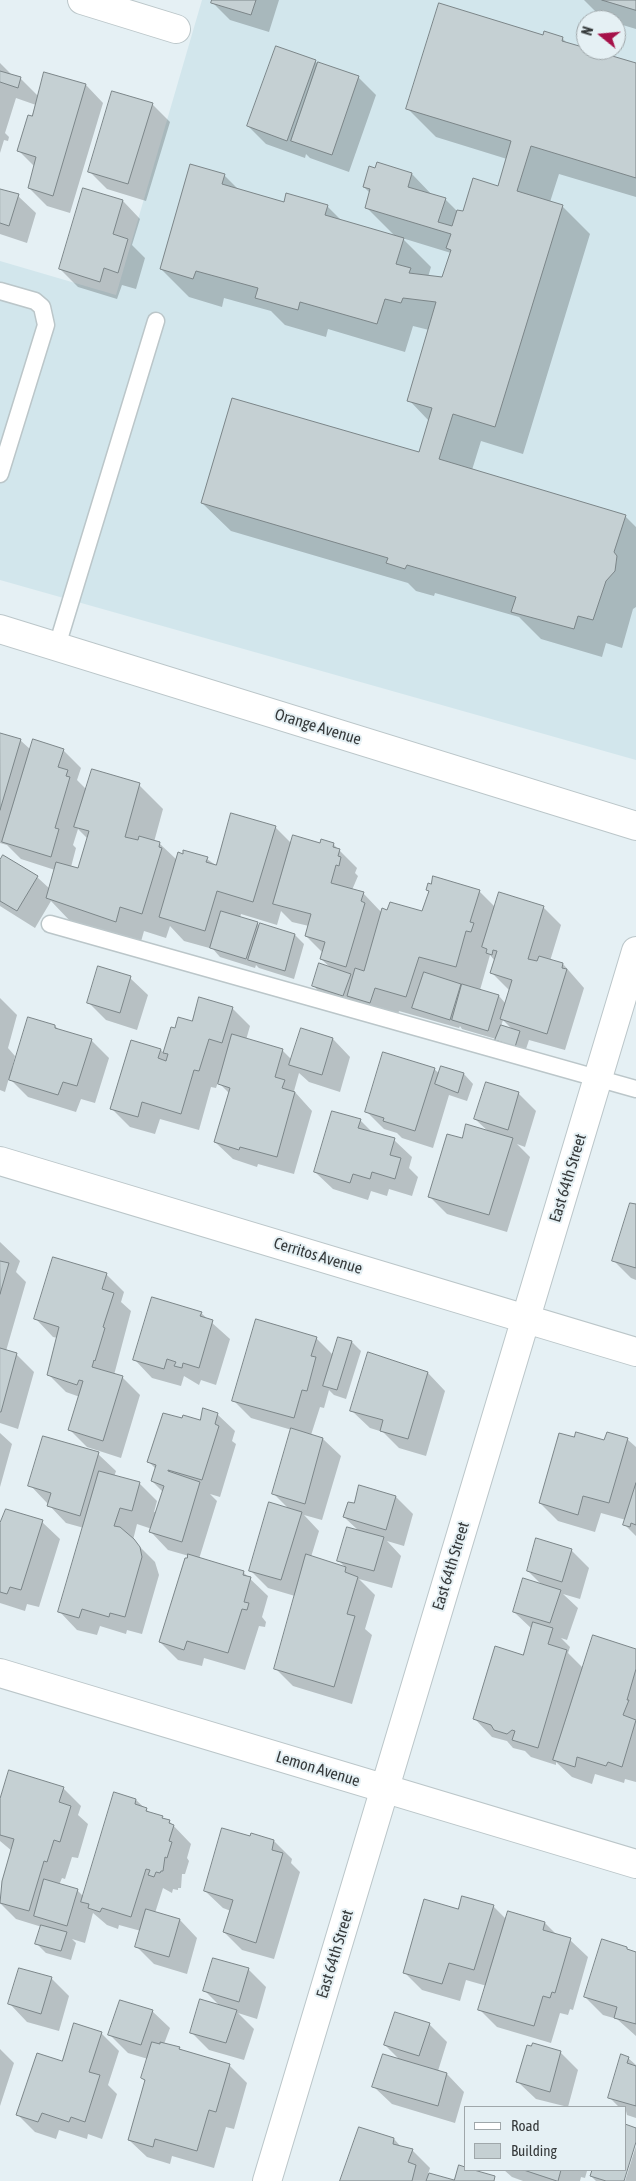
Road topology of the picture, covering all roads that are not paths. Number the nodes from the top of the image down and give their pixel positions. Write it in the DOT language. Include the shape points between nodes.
graph roads {
  1 [pos="82,0"];
  2 [pos="176,29"];
  3 [pos="0,291"];
  4 [pos="156,320"];
  5 [pos="0,474"];
  6 [pos="0,629"];
  7 [pos="57,646"];
  8 [pos="636,826"];
  9 [pos="50,924"];
  10 [pos="636,951"];
  11 [pos="598,1078"];
  12 [pos="636,1089"];
  13 [pos="0,1161"];
  14 [pos="525,1318"];
  15 [pos="636,1352"];
  16 [pos="0,1673"];
  17 [pos="385,1789"];
  18 [pos="636,1864"];
  19 [pos="267,2181"];
  1 -- 2 [label="street"];
  3 -- 5 [label="lane" via="35,301 42,307 46,325"];
  4 -- 7 [label="lane"];
  6 -- 7 [label="street, Orange Avenue"];
  7 -- 8 [label="street, Orange Avenue"];
  9 -- 11 [label="lane"];
  10 -- 11 [label="street, East 64th Street"];
  11 -- 12 [label="lane"];
  11 -- 14 [label="street, East 64th Street"];
  13 -- 14 [label="street, Cerritos Avenue"];
  14 -- 15 [label="street, Cerritos Avenue"];
  14 -- 17 [label="street, East 64th Street"];
  16 -- 17 [label="street, Lemon Avenue"];
  17 -- 18 [label="street, Lemon Avenue"];
  17 -- 19 [label="street, East 64th Street"];
}
